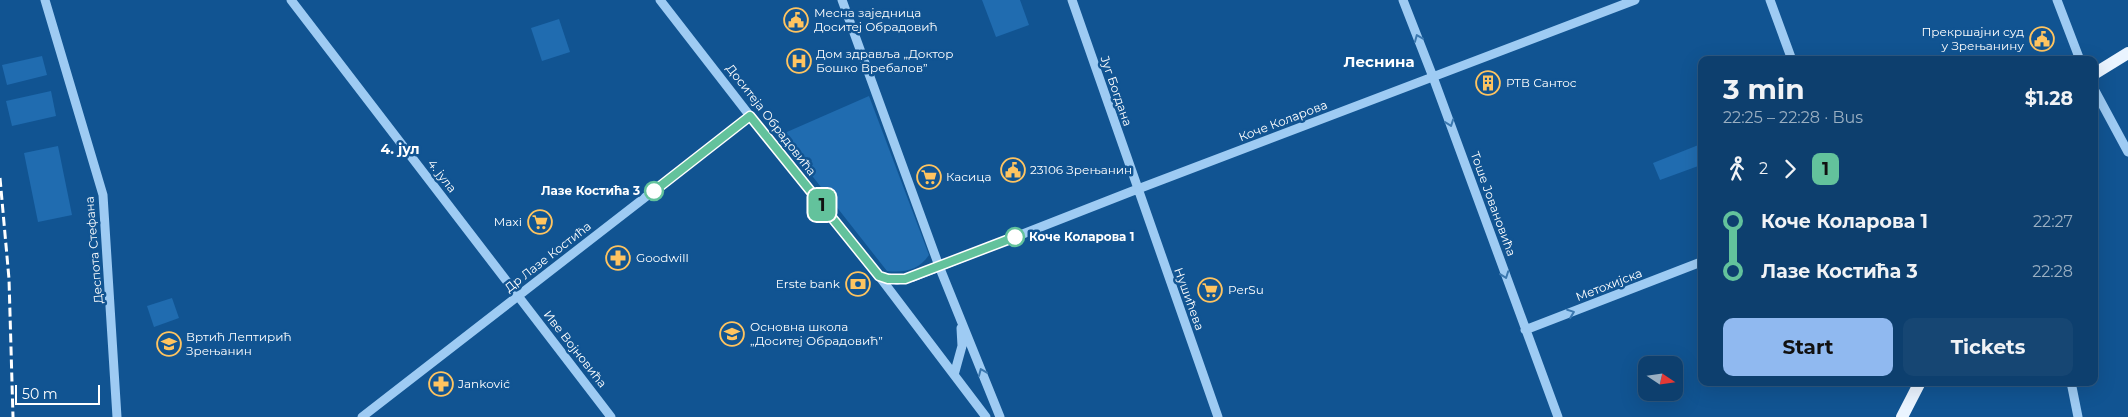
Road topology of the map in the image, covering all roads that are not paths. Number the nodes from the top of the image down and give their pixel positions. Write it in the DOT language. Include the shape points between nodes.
graph roads {
  1 [pos="44,0"];
  2 [pos="291,0"];
  3 [pos="660,0"];
  4 [pos="842,0"];
  5 [pos="1072,0"];
  6 [pos="1403,0"];
  7 [pos="1636,0"];
  8 [pos="1770,0"];
  9 [pos="2057,0"];
  10 [pos="2128,54"];
  11 [pos="1791,56"];
  12 [pos="2078,56"];
  13 [pos="2098,72"];
  14 [pos="1433,77"];
  15 [pos="2098,96"];
  16 [pos="750,116"];
  17 [pos="2128,152"];
  18 [pos="1137,189"];
  19 [pos="1698,263"];
  20 [pos="939,266"];
  21 [pos="879,276"];
  22 [pos="518,297"];
  23 [pos="960,318"];
  24 [pos="1525,330"];
  25 [pos="954,375"];
  26 [pos="1918,386"];
  27 [pos="2072,386"];
  28 [pos="117,417"];
  29 [pos="362,417"];
  30 [pos="611,417"];
  31 [pos="986,417"];
  32 [pos="1000,417"];
  33 [pos="1218,417"];
  34 [pos="1558,417"];
  35 [pos="1902,417"];
  36 [pos="2078,417"];
  1 -- 28 [label="street, Деспота Стефана" via="103,195"];
  2 -- 22 [label="street, 4. јула"];
  3 -- 16 [label="street, Доситеја Обрадовића"];
  4 -- 20 [label="street"];
  5 -- 18 [label="street, Југ Богдана"];
  14 -- 6 [label="street, Тоше Јовановића, one-way"];
  7 -- 14 [label="street, Коче Коларова"];
  8 -- 11 [label="street"];
  9 -- 12 [label="street"];
  10 -- 13 [label="main road"];
  14 -- 18 [label="street, Коче Коларова"];
  14 -- 24 [label="street, Тоше Јовановића, one-way"];
  15 -- 17 [label="street"];
  16 -- 21 [label="street, Доситеја Обрадовића"];
  16 -- 22 [label="street, Др Лазе Костића"];
  18 -- 20 [label="street, Коче Коларова"];
  18 -- 33 [label="street, Нушићева"];
  24 -- 19 [label="street, Метохијска, one-way"];
  20 -- 21 [label="street, Коче Коларова" via="905,279"];
  20 -- 23 [label="street"];
  21 -- 25 [label="street, Доситеја Обрадовића"];
  22 -- 29 [label="street, Др Лазе Костића"];
  22 -- 30 [label="street, Иве Војновића"];
  23 -- 25 [label="street" via="962,346"];
  32 -- 23 [label="street, one-way"];
  24 -- 34 [label="street, Тоше Јовановића"];
  25 -- 31 [label="street, Доситеја Обрадовића"];
  26 -- 35 [label="main road"];
  27 -- 36 [label="street"];
}
